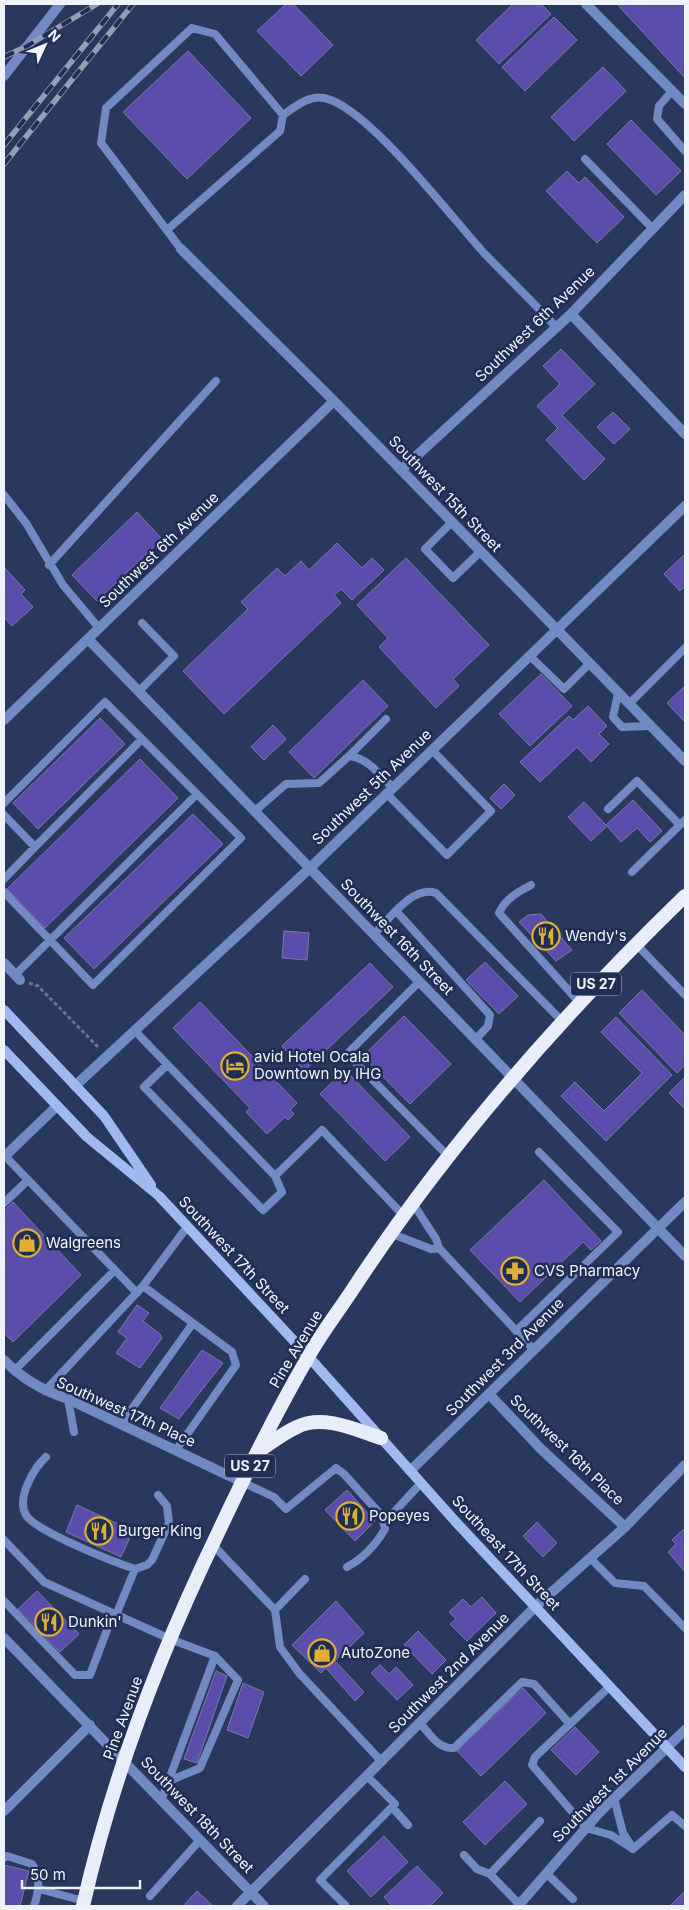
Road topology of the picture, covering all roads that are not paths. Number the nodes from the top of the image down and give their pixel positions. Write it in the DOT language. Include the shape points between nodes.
graph roads {
  1 [pos="60,4"];
  2 [pos="586,4"];
  3 [pos="4,76"];
  4 [pos="672,91"];
  5 [pos="685,104"];
  6 [pos="283,115"];
  7 [pos="685,151"];
  8 [pos="585,159"];
  9 [pos="685,195"];
  10 [pos="653,228"];
  11 [pos="167,230"];
  12 [pos="181,249"];
  13 [pos="571,314"];
  14 [pos="556,327"];
  15 [pos="216,381"];
  16 [pos="334,401"];
  17 [pos="685,434"];
  18 [pos="401,470"];
  19 [pos="4,495"];
  20 [pos="685,506"];
  21 [pos="452,522"];
  22 [pos="480,552"];
  23 [pos="49,564"];
  24 [pos="142,623"];
  25 [pos="99,628"];
  26 [pos="556,630"];
  27 [pos="88,638"];
  28 [pos="685,648"];
  29 [pos="530,656"];
  30 [pos="589,664"];
  31 [pos="139,691"];
  32 [pos="618,693"];
  33 [pos="629,704"];
  34 [pos="386,718"];
  35 [pos="4,720"];
  36 [pos="650,726"];
  37 [pos="142,739"];
  38 [pos="432,750"];
  39 [pos="349,756"];
  40 [pos="685,762"];
  41 [pos="390,791"];
  42 [pos="197,794"];
  43 [pos="4,802"];
  44 [pos="608,809"];
  45 [pos="255,811"];
  46 [pos="4,815"];
  47 [pos="682,822"];
  48 [pos="36,847"];
  49 [pos="310,868"];
  50 [pos="632,872"];
  51 [pos="4,879"];
  52 [pos="531,885"];
  53 [pos="4,892"];
  54 [pos="685,896"];
  55 [pos="396,912"];
  56 [pos="374,934"];
  57 [pos="49,941"];
  58 [pos="636,944"];
  59 [pos="4,963"];
  60 [pos="17,978"];
  61 [pos="420,982"];
  62 [pos="685,995"];
  63 [pos="579,1002"];
  64 [pos="4,1010"];
  65 [pos="562,1021"];
  66 [pos="134,1030"];
  67 [pos="476,1039"];
  68 [pos="4,1050"];
  69 [pos="167,1065"];
  70 [pos="513,1076"];
  71 [pos="75,1086"];
  72 [pos="57,1106"];
  73 [pos="538,1152"];
  74 [pos="448,1156"];
  75 [pos="4,1157"];
  76 [pos="275,1176"];
  77 [pos="28,1180"];
  78 [pos="159,1196"];
  79 [pos="412,1202"];
  80 [pos="685,1202"];
  81 [pos="4,1203"];
  82 [pos="403,1215"];
  83 [pos="187,1227"];
  84 [pos="658,1228"];
  85 [pos="390,1233"];
  86 [pos="439,1248"];
  87 [pos="685,1256"];
  88 [pos="115,1270"];
  89 [pos="143,1286"];
  90 [pos="137,1293"];
  91 [pos="193,1323"];
  92 [pos="516,1331"];
  93 [pos="534,1350"];
  94 [pos="308,1356"];
  95 [pos="4,1360"];
  96 [pos="14,1371"];
  97 [pos="45,1391"];
  98 [pos="489,1394"];
  99 [pos="68,1399"];
  100 [pos="121,1424"];
  101 [pos="74,1432"];
  102 [pos="381,1438"];
  103 [pos="176,1450"];
  104 [pos="256,1452"];
  105 [pos="46,1456"];
  106 [pos="685,1465"];
  107 [pos="410,1471"];
  108 [pos="242,1482"];
  109 [pos="422,1483"];
  110 [pos="158,1495"];
  111 [pos="384,1523"];
  112 [pos="624,1527"];
  113 [pos="4,1542"];
  114 [pos="212,1544"];
  115 [pos="590,1558"];
  116 [pos="347,1567"];
  117 [pos="135,1570"];
  118 [pos="305,1579"];
  119 [pos="4,1601"];
  120 [pos="535,1607"];
  121 [pos="275,1610"];
  122 [pos="115,1614"];
  123 [pos="685,1628"];
  124 [pos="4,1638"];
  125 [pos="170,1639"];
  126 [pos="215,1656"];
  127 [pos="610,1687"];
  128 [pos="420,1723"];
  129 [pos="569,1723"];
  130 [pos="90,1725"];
  131 [pos="685,1730"];
  132 [pos="667,1749"];
  133 [pos="124,1762"];
  134 [pos="382,1762"];
  135 [pos="685,1767"];
  136 [pos="367,1776"];
  137 [pos="169,1781"];
  138 [pos="614,1798"];
  139 [pos="161,1800"];
  140 [pos="392,1807"];
  141 [pos="4,1811"];
  142 [pos="540,1821"];
  143 [pos="408,1825"];
  144 [pos="685,1826"];
  145 [pos="586,1828"];
  146 [pos="200,1840"];
  147 [pos="633,1849"];
  148 [pos="464,1855"];
  149 [pos="4,1858"];
  150 [pos="546,1873"];
  151 [pos="490,1874"];
  152 [pos="39,1889"];
  153 [pos="252,1893"];
  154 [pos="150,1896"];
  155 [pos="573,1900"];
  156 [pos="84,1904"];
  157 [pos="519,1905"];
  158 [pos="34,1906"];
  159 [pos="237,1906"];
  160 [pos="264,1906"];
  161 [pos="346,1906"];
  1 -- 3 [label="street"];
  2 -- 4 [label="street"];
  4 -- 5 [label="street"];
  4 -- 7 [label="lane" via="659,106 658,119"];
  6 -- 11 [label="lane" via="280,131"];
  6 -- 11 [label="lane" via="215,34 192,28 106,108 101,143"];
  6 -- 14 [label="lane" via="307,99 323,98 344,106 376,132 485,254"];
  8 -- 10 [label="lane"];
  9 -- 10 [label="street, Southwest 6th Avenue"];
  10 -- 13 [label="street, Southwest 6th Avenue"];
  11 -- 12 [label="lane"];
  12 -- 16 [label="street, Southwest 15th Street"];
  13 -- 14 [label="street, Southwest 6th Avenue"];
  13 -- 17 [label="street"];
  14 -- 18 [label="street, Southwest 6th Avenue"];
  15 -- 23 [label="lane"];
  16 -- 18 [label="street, Southwest 15th Street"];
  16 -- 25 [label="street, Southwest 6th Avenue"];
  18 -- 21 [label="street, Southwest 15th Street"];
  19 -- 23 [label="lane" via="26,523"];
  20 -- 26 [label="street, Southwest 5th Avenue"];
  21 -- 22 [label="street, Southwest 15th Street"];
  21 -- 22 [label="lane" via="425,548 453,578"];
  22 -- 26 [label="street, Southwest 15th Street"];
  23 -- 25 [label="lane"];
  24 -- 31 [label="lane" via="174,656"];
  25 -- 27 [label="street, Southwest 6th Avenue"];
  26 -- 29 [label="street, Southwest 5th Avenue"];
  26 -- 30 [label="street, Southwest 15th Street"];
  27 -- 31 [label="street, Southwest 16th Street"];
  27 -- 35 [label="street, Southwest 6th Avenue"];
  28 -- 33 [label="lane"];
  29 -- 30 [label="lane" via="564,689"];
  29 -- 38 [label="street, Southwest 5th Avenue"];
  30 -- 32 [label="street, Southwest 15th Street"];
  31 -- 45 [label="street, Southwest 16th Street"];
  32 -- 33 [label="street, Southwest 15th Street"];
  32 -- 36 [label="lane" via="613,717 622,727"];
  33 -- 36 [label="street, Southwest 15th Street"];
  34 -- 39 [label="lane"];
  36 -- 40 [label="street, Southwest 15th Street"];
  37 -- 42 [label="lane"];
  37 -- 43 [label="lane" via="105,702"];
  37 -- 48 [label="lane"];
  38 -- 41 [label="street, Southwest 5th Avenue"];
  38 -- 41 [label="lane" via="491,811 447,855"];
  39 -- 41 [label="lane" via="364,761"];
  39 -- 45 [label="lane" via="320,784 286,784"];
  41 -- 49 [label="street, Southwest 5th Avenue"];
  42 -- 57 [label="lane"];
  42 -- 57 [label="lane" via="241,838 93,985"];
  44 -- 47 [label="lane" via="637,781"];
  45 -- 49 [label="street, Southwest 16th Street"];
  46 -- 48 [label="lane"];
  47 -- 50 [label="lane"];
  48 -- 51 [label="lane"];
  49 -- 56 [label="street, Southwest 16th Street"];
  49 -- 66 [label="street, Southwest 5th Avenue"];
  52 -- 63 [label="lane" via="503,905 499,913"];
  53 -- 57 [label="lane"];
  54 -- 58 [label="highway, Pine Avenue / US 27"];
  55 -- 56 [label="lane"];
  55 -- 65 [label="lane" via="422,892 436,893"];
  55 -- 67 [label="lane" via="490,1015 488,1026"];
  56 -- 61 [label="street, Southwest 16th Street"];
  57 -- 60 [label="lane"];
  58 -- 62 [label="lane"];
  58 -- 63 [label="highway, Pine Avenue / US 27"];
  59 -- 60 [label="street"];
  61 -- 67 [label="street, Southwest 16th Street"];
  61 -- 74 [label="lane" via="347,1054"];
  63 -- 65 [label="highway, Pine Avenue / US 27"];
  64 -- 71 [label="main road, Southwest 17th Street"];
  65 -- 70 [label="highway, Pine Avenue / US 27"];
  66 -- 69 [label="lane"];
  66 -- 71 [label="street, Southwest 5th Avenue"];
  67 -- 70 [label="street, Southwest 16th Street"];
  68 -- 72 [label="main road, Southwest 17th Street"];
  69 -- 76 [label="lane"];
  69 -- 76 [label="lane" via="144,1087 263,1210 282,1192"];
  70 -- 74 [label="highway, Pine Avenue / US 27"];
  70 -- 84 [label="street, Southwest 16th Street"];
  71 -- 78 [label="main road, Southwest 17th Street" via="104,1116"];
  72 -- 75 [label="street"];
  72 -- 78 [label="main road, Southwest 17th Street" via="87,1137"];
  73 -- 92 [label="lane" via="618,1232"];
  74 -- 79 [label="highway, Pine Avenue / US 27"];
  75 -- 77 [label="lane"];
  76 -- 82 [label="lane" via="322,1130"];
  77 -- 81 [label="lane"];
  77 -- 88 [label="lane"];
  78 -- 83 [label="main road, Southwest 17th Street"];
  79 -- 82 [label="highway, Pine Avenue / US 27"];
  79 -- 86 [label="lane"];
  80 -- 84 [label="street, Southwest 3rd Avenue"];
  82 -- 85 [label="highway, Pine Avenue / US 27"];
  83 -- 89 [label="lane"];
  83 -- 94 [label="main road, Southwest 17th Street"];
  84 -- 87 [label="street, Southwest 16th Street"];
  84 -- 93 [label="street, Southwest 3rd Avenue"];
  85 -- 86 [label="lane" via="431,1249"];
  85 -- 94 [label="highway, Pine Avenue / US 27"];
  86 -- 92 [label="lane"];
  88 -- 90 [label="lane"];
  88 -- 96 [label="lane"];
  89 -- 90 [label="lane"];
  89 -- 91 [label="lane"];
  90 -- 97 [label="lane"];
  91 -- 100 [label="lane"];
  91 -- 103 [label="lane" via="232,1352 236,1366"];
  92 -- 93 [label="lane"];
  93 -- 98 [label="street, Southwest 3rd Avenue"];
  94 -- 102 [label="main road, Southeast 17th Street"];
  94 -- 104 [label="highway, Pine Avenue / US 27"];
  95 -- 96 [label="street, Southwest 17th Place"];
  96 -- 97 [label="street, Southwest 17th Place"];
  97 -- 99 [label="street, Southwest 17th Place"];
  98 -- 107 [label="street, Southwest 3rd Avenue"];
  98 -- 112 [label="street, Southwest 16th Place"];
  99 -- 100 [label="street, Southwest 17th Place"];
  99 -- 101 [label="lane"];
  100 -- 103 [label="street, Southwest 17th Place"];
  102 -- 104 [label="highway" via="339,1424 319,1423 298,1426"];
  102 -- 107 [label="main road, Southeast 17th Street"];
  103 -- 108 [label="street, Southwest 17th Place"];
  104 -- 108 [label="highway, Pine Avenue / US 27"];
  105 -- 117 [label="lane" via="37,1465 24,1495 23,1509 30,1520 49,1532"];
  106 -- 112 [label="street, Southwest 2nd Avenue"];
  107 -- 109 [label="main road, Southeast 17th Street"];
  108 -- 111 [label="lane" via="274,1498 286,1509 336,1468 382,1516"];
  108 -- 114 [label="highway, Pine Avenue / US 27"];
  109 -- 111 [label="lane"];
  109 -- 120 [label="main road, Southeast 17th Street"];
  110 -- 117 [label="lane" via="166,1506 169,1523 152,1560 147,1566"];
  111 -- 116 [label="lane" via="385,1529 377,1543 361,1560"];
  112 -- 115 [label="street, Southwest 2nd Avenue"];
  113 -- 122 [label="lane" via="44,1582"];
  114 -- 121 [label="lane"];
  114 -- 125 [label="highway, Pine Avenue / US 27"];
  115 -- 120 [label="street, Southwest 2nd Avenue"];
  115 -- 123 [label="lane" via="615,1584 644,1586"];
  117 -- 122 [label="lane"];
  118 -- 121 [label="lane"];
  119 -- 122 [label="lane" via="75,1675 90,1675"];
  120 -- 127 [label="main road, Southeast 17th Street"];
  120 -- 128 [label="street, Southwest 2nd Avenue"];
  121 -- 134 [label="lane" via="280,1647 299,1673"];
  122 -- 125 [label="lane"];
  124 -- 130 [label="street, Southwest 18th Street"];
  125 -- 126 [label="lane"];
  125 -- 133 [label="highway, Pine Avenue / US 27"];
  126 -- 137 [label="lane"];
  126 -- 137 [label="lane" via="238,1680 200,1768"];
  127 -- 129 [label="lane"];
  127 -- 132 [label="main road, Southeast 17th Street"];
  128 -- 129 [label="lane" via="439,1745 446,1749 454,1748 522,1682 528,1681"];
  128 -- 134 [label="street, Southwest 2nd Avenue"];
  129 -- 145 [label="lane" via="535,1757 532,1765"];
  130 -- 133 [label="street, Southwest 18th Street"];
  130 -- 141 [label="street"];
  131 -- 132 [label="street, Southwest 1st Avenue"];
  132 -- 135 [label="main road, Southeast 17th Street"];
  132 -- 138 [label="street, Southwest 1st Avenue"];
  133 -- 139 [label="street, Southwest 18th Street"];
  133 -- 156 [label="highway, Pine Avenue / US 27"];
  134 -- 136 [label="street, Southwest 2nd Avenue"];
  136 -- 140 [label="lane" via="395,1804"];
  136 -- 153 [label="street, Southwest 2nd Avenue"];
  137 -- 139 [label="lane"];
  138 -- 145 [label="street, Southwest 1st Avenue"];
  138 -- 147 [label="lane" via="623,1833"];
  139 -- 146 [label="street, Southwest 18th Street"];
  140 -- 143 [label="lane"];
  140 -- 161 [label="lane" via="320,1880"];
  142 -- 151 [label="lane"];
  144 -- 147 [label="lane" via="672,1815"];
  145 -- 147 [label="lane" via="611,1835"];
  145 -- 150 [label="street, Southwest 1st Avenue"];
  146 -- 153 [label="street, Southwest 18th Street"];
  146 -- 154 [label="lane"];
  148 -- 151 [label="lane" via="478,1869"];
  149 -- 152 [label="lane" via="7,1856 32,1864 37,1871"];
  150 -- 155 [label="lane"];
  150 -- 157 [label="street, Southwest 1st Avenue"];
  151 -- 157 [label="lane"];
  152 -- 156 [label="lane"];
  152 -- 158 [label="lane"];
  153 -- 159 [label="street, Southwest 2nd Avenue"];
  153 -- 160 [label="street, Southwest 18th Street"];
}
